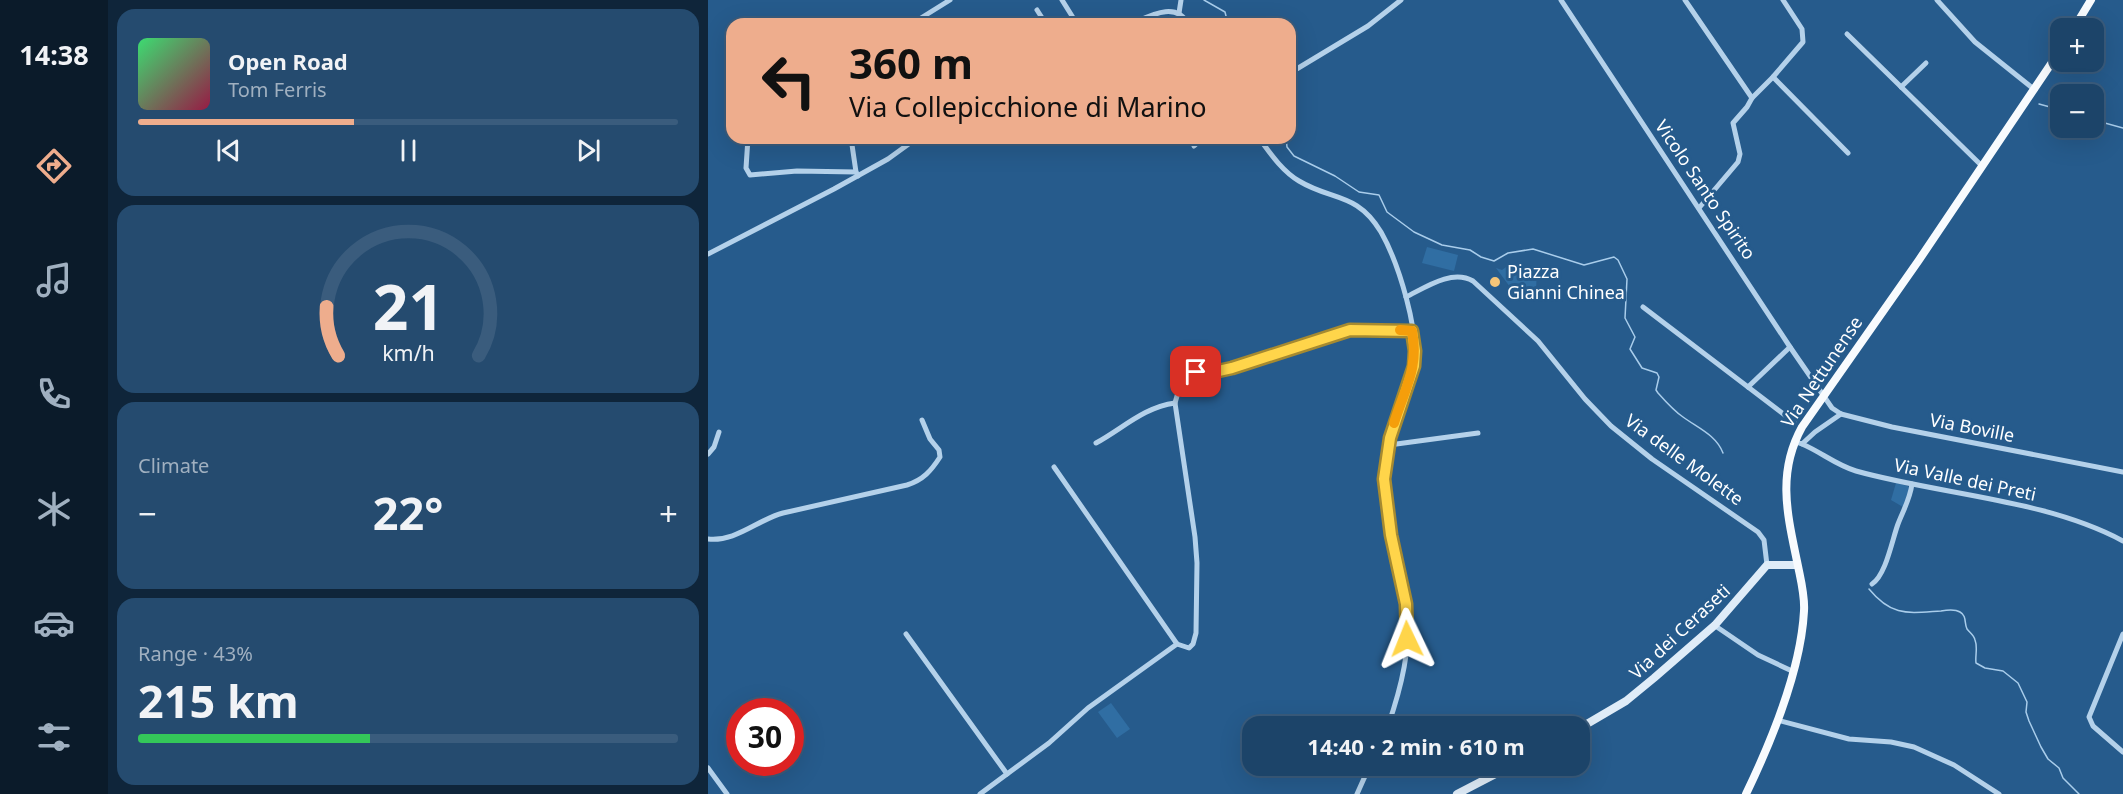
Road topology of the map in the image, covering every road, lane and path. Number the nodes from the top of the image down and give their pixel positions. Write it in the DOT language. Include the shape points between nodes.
graph roads {
  1 [pos="950,0"];
  2 [pos="1062,0"];
  3 [pos="1181,0"];
  4 [pos="1401,0"];
  5 [pos="1561,0"];
  6 [pos="1685,0"];
  7 [pos="1784,0"];
  8 [pos="1937,0"];
  9 [pos="2091,0"];
  10 [pos="1037,9"];
  11 [pos="1179,13"];
  12 [pos="921,18"];
  13 [pos="1042,18"];
  14 [pos="1073,18"];
  15 [pos="1147,18"];
  16 [pos="1185,18"];
  17 [pos="2080,18"];
  18 [pos="1847,34"];
  19 [pos="1926,63"];
  20 [pos="2050,67"];
  21 [pos="1296,69"];
  22 [pos="1773,77"];
  23 [pos="1901,87"];
  24 [pos="2035,90"];
  25 [pos="1752,98"];
  26 [pos="748,144"];
  27 [pos="852,144"];
  28 [pos="909,144"];
  29 [pos="1196,144"];
  30 [pos="1264,144"];
  31 [pos="1194,146"];
  32 [pos="1848,153"];
  33 [pos="1983,166"];
  34 [pos="857,174"];
  35 [pos="1699,208"];
  36 [pos="708,254"];
  37 [pos="1406,297"];
  38 [pos="1643,307"];
  39 [pos="1412,331"];
  40 [pos="1790,347"];
  41 [pos="1748,387"];
  42 [pos="1824,396"];
  43 [pos="1175,402"];
  44 [pos="1841,414"];
  45 [pos="922,420"];
  46 [pos="1794,422"];
  47 [pos="719,432"];
  48 [pos="1478,433"];
  49 [pos="1798,443"];
  50 [pos="1096,444"];
  51 [pos="1389,446"];
  52 [pos="708,454"];
  53 [pos="1054,467"];
  54 [pos="2123,472"];
  55 [pos="1912,484"];
  56 [pos="708,539"];
  57 [pos="2123,541"];
  58 [pos="1767,565"];
  59 [pos="1797,565"];
  60 [pos="1872,584"];
  61 [pos="1714,625"];
  62 [pos="906,634"];
  63 [pos="2123,634"];
  64 [pos="1177,644"];
  65 [pos="1792,671"];
  66 [pos="1391,716"];
  67 [pos="1777,720"];
  68 [pos="1590,722"];
  69 [pos="2123,752"];
  70 [pos="708,768"];
  71 [pos="1008,774"];
  72 [pos="1365,776"];
  73 [pos="1492,776"];
  74 [pos="726,794"];
  75 [pos="980,794"];
  76 [pos="1357,794"];
  77 [pos="1457,794"];
  78 [pos="1746,794"];
  79 [pos="1999,794"];
  1 -- 12 [label="street"];
  2 -- 14 [label="street"];
  3 -- 11 [label="street"];
  4 -- 21 [label="street" via="1365,28"];
  5 -- 35 [label="street, Vicolo Santo Spirito"];
  6 -- 25 [label="street"];
  7 -- 22 [label="street" via="1804,38"];
  8 -- 24 [label="street" via="1970,37"];
  9 -- 17 [label="main road"];
  10 -- 13 [label="street"];
  11 -- 15 [label="street" via="1163,12"];
  11 -- 16 [label="street"];
  18 -- 23 [label="street"];
  19 -- 23 [label="street"];
  20 -- 24 [label="main road, Via Nettunense"];
  22 -- 25 [label="street"];
  22 -- 32 [label="street"];
  23 -- 33 [label="street"];
  24 -- 33 [label="main road, Via Nettunense"];
  25 -- 35 [label="street" via="1733,123 1740,159"];
  26 -- 34 [label="street" via="746,168 750,175 797,171"];
  27 -- 34 [label="street"];
  28 -- 34 [label="street"];
  29 -- 31 [label="street"];
  30 -- 37 [label="street" via="1293,177 1345,199 1369,216 1388,247"];
  33 -- 42 [label="main road, Via Nettunense"];
  34 -- 36 [label="street"];
  35 -- 40 [label="street, Vicolo Santo Spirito"];
  37 -- 39 [label="street"];
  37 -- 58 [label="street, Via delle Molette" via="1453,276 1473,281 1534,336 1611,426 1758,532 1764,540"];
  38 -- 41 [label="street"];
  39 -- 43 [label="street" via="1353,329 1226,369 1184,372"];
  39 -- 51 [label="street" via="1414,366"];
  40 -- 41 [label="street"];
  40 -- 42 [label="street, Vicolo Santo Spirito"];
  41 -- 46 [label="street"];
  42 -- 44 [label="street"];
  42 -- 49 [label="main road, Via Nettunense" via="1802,428"];
  43 -- 50 [label="street" via="1143,413"];
  43 -- 64 [label="street" via="1197,563 1195,639 1189,648"];
  44 -- 49 [label="street"];
  44 -- 54 [label="street, Via Boville" via="1899,429"];
  45 -- 56 [label="street" via="940,455 929,473 917,481 783,513 735,535"];
  47 -- 52 [label="street"];
  48 -- 51 [label="street"];
  49 -- 55 [label="street, Via Valle dei Preti" via="1847,468"];
  49 -- 59 [label="main road, Via Nettunense" via="1788,463 1785,492"];
  51 -- 66 [label="street" via="1384,484 1408,632"];
  53 -- 64 [label="street"];
  55 -- 57 [label="street, Via Valle dei Preti" via="2077,521"];
  55 -- 60 [label="street" via="1895,538 1878,579"];
  58 -- 59 [label="street"];
  58 -- 61 [label="street, Via dei Ceraseti"];
  59 -- 65 [label="main road, Via Nettunense" via="1804,614"];
  61 -- 65 [label="street" via="1758,655"];
  61 -- 68 [label="street, Via dei Ceraseti" via="1641,690"];
  62 -- 71 [label="street"];
  63 -- 69 [label="street" via="2089,718"];
  64 -- 71 [label="street" via="1088,708"];
  65 -- 67 [label="main road, Via Nettunense"];
  67 -- 78 [label="main road, Via Nettunense"];
  67 -- 79 [label="street" via="1849,739 1914,747 1954,765"];
  70 -- 74 [label="street"];
  71 -- 75 [label="street"];
  72 -- 76 [label="street"];
  73 -- 77 [label="street"];
}
